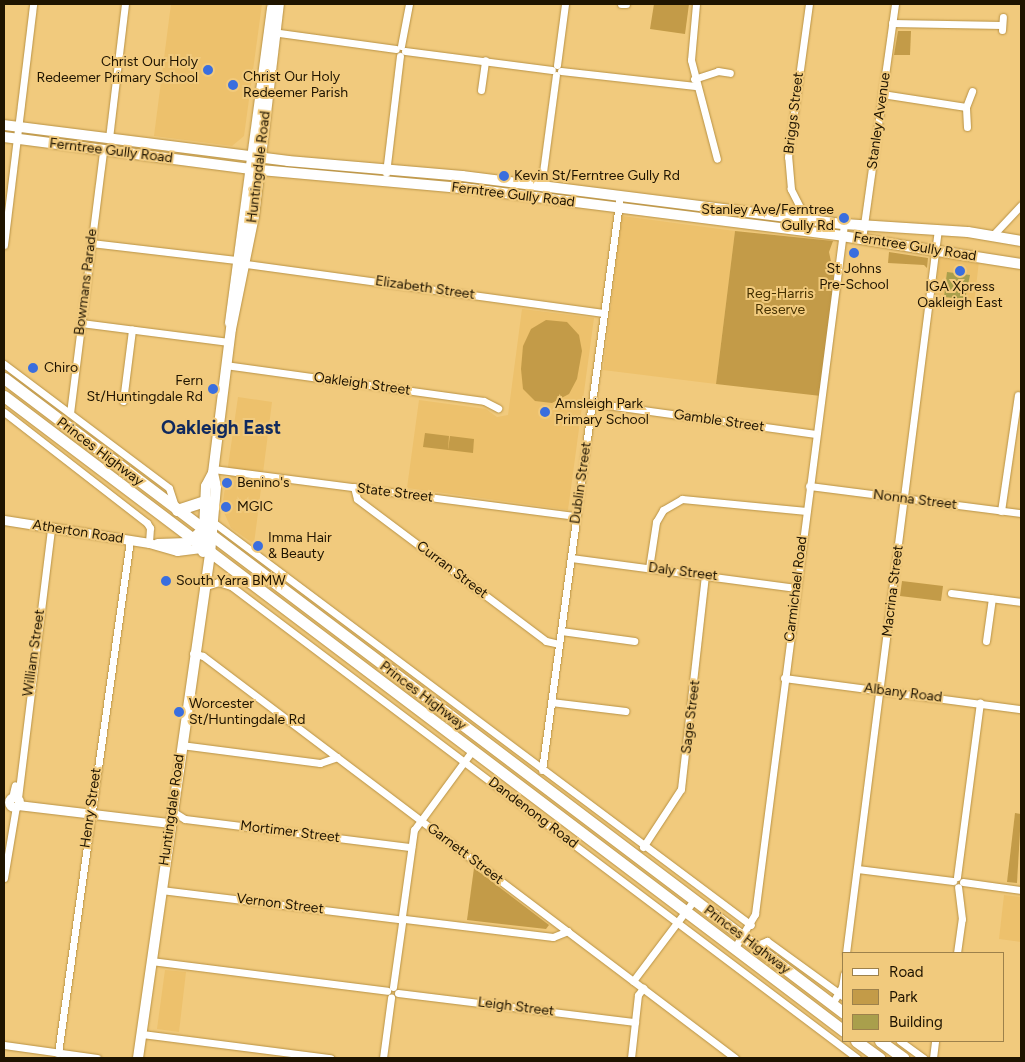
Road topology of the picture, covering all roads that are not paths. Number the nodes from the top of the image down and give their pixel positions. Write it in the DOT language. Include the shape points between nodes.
graph roads {
  1 [pos="33,4"];
  2 [pos="125,4"];
  3 [pos="273,4"];
  4 [pos="279,4"];
  5 [pos="409,4"];
  6 [pos="565,4"];
  7 [pos="622,4"];
  8 [pos="626,4"];
  9 [pos="696,4"];
  10 [pos="809,4"];
  11 [pos="895,4"];
  12 [pos="892,23"];
  13 [pos="1002,24"];
  14 [pos="272,32"];
  15 [pos="400,51"];
  16 [pos="485,60"];
  17 [pos="557,70"];
  18 [pos="730,74"];
  19 [pos="694,82"];
  20 [pos="481,90"];
  21 [pos="972,91"];
  22 [pos="882,94"];
  23 [pos="966,107"];
  24 [pos="4,125"];
  25 [pos="18,127"];
  26 [pos="967,127"];
  27 [pos="4,137"];
  28 [pos="18,138"];
  29 [pos="108,138"];
  30 [pos="104,151"];
  31 [pos="255,157"];
  32 [pos="717,159"];
  33 [pos="387,169"];
  34 [pos="254,170"];
  35 [pos="385,181"];
  36 [pos="541,187"];
  37 [pos="620,196"];
  38 [pos="1021,205"];
  39 [pos="619,208"];
  40 [pos="806,219"];
  41 [pos="844,224"];
  42 [pos="864,226"];
  43 [pos="938,229"];
  44 [pos="842,236"];
  45 [pos="992,236"];
  46 [pos="862,239"];
  47 [pos="91,242"];
  48 [pos="1021,242"];
  49 [pos="4,245"];
  50 [pos="936,250"];
  51 [pos="241,262"];
  52 [pos="1021,264"];
  53 [pos="604,313"];
  54 [pos="81,324"];
  55 [pos="132,330"];
  56 [pos="229,342"];
  57 [pos="4,364"];
  58 [pos="225,365"];
  59 [pos="4,378"];
  60 [pos="1018,395"];
  61 [pos="4,396"];
  62 [pos="123,401"];
  63 [pos="592,403"];
  64 [pos="498,408"];
  65 [pos="4,412"];
  66 [pos="70,413"];
  67 [pos="816,434"];
  68 [pos="213,471"];
  69 [pos="809,486"];
  70 [pos="354,488"];
  71 [pos="904,498"];
  72 [pos="204,501"];
  73 [pos="122,502"];
  74 [pos="140,502"];
  75 [pos="177,510"];
  76 [pos="806,511"];
  77 [pos="1001,511"];
  78 [pos="1021,513"];
  79 [pos="576,516"];
  80 [pos="4,520"];
  81 [pos="213,522"];
  82 [pos="52,528"];
  83 [pos="202,529"];
  84 [pos="212,536"];
  85 [pos="128,539"];
  86 [pos="190,540"];
  87 [pos="150,543"];
  88 [pos="206,555"];
  89 [pos="571,558"];
  90 [pos="269,565"];
  91 [pos="649,568"];
  92 [pos="257,570"];
  93 [pos="705,575"];
  94 [pos="251,586"];
  95 [pos="203,587"];
  96 [pos="796,588"];
  97 [pos="951,593"];
  98 [pos="992,598"];
  99 [pos="1021,602"];
  100 [pos="561,631"];
  101 [pos="634,641"];
  102 [pos="986,641"];
  103 [pos="559,644"];
  104 [pos="193,652"];
  105 [pos="784,678"];
  106 [pos="880,690"];
  107 [pos="445,697"];
  108 [pos="551,702"];
  109 [pos="980,703"];
  110 [pos="437,706"];
  111 [pos="1021,709"];
  112 [pos="625,711"];
  113 [pos="180,745"];
  114 [pos="472,751"];
  115 [pos="337,757"];
  116 [pos="465,762"];
  117 [pos="542,770"];
  118 [pos="12,802"];
  119 [pos="172,811"];
  120 [pos="91,812"];
  121 [pos="420,820"];
  122 [pos="170,823"];
  123 [pos="411,847"];
  124 [pos="643,847"];
  125 [pos="857,869"];
  126 [pos="4,878"];
  127 [pos="958,882"];
  128 [pos="161,890"];
  129 [pos="1021,890"];
  130 [pos="694,900"];
  131 [pos="686,912"];
  132 [pos="402,919"];
  133 [pos="678,922"];
  134 [pos="751,925"];
  135 [pos="568,931"];
  136 [pos="743,937"];
  137 [pos="755,946"];
  138 [pos="734,949"];
  139 [pos="846,952"];
  140 [pos="957,952"];
  141 [pos="151,962"];
  142 [pos="633,981"];
  143 [pos="643,988"];
  144 [pos="392,992"];
  145 [pos="841,995"];
  146 [pos="832,1004"];
  147 [pos="842,1012"];
  148 [pos="635,1022"];
  149 [pos="842,1030"];
  150 [pos="142,1034"];
  151 [pos="857,1042"];
  152 [pos="881,1042"];
  153 [pos="901,1042"];
  154 [pos="935,1042"];
  155 [pos="4,1046"];
  156 [pos="58,1053"];
  157 [pos="98,1058"];
  158 [pos="138,1058"];
  159 [pos="330,1058"];
  160 [pos="383,1058"];
  161 [pos="631,1058"];
  162 [pos="735,1058"];
  163 [pos="857,1058"];
  164 [pos="877,1058"];
  165 [pos="903,1058"];
  166 [pos="923,1058"];
  167 [pos="933,1058"];
  1 -- 25 [label="street"];
  2 -- 29 [label="street"];
  3 -- 14 [label="main road, Huntingdale Road"];
  4 -- 14 [label="main road, Huntingdale Road"];
  5 -- 15 [label="street"];
  6 -- 17 [label="street"];
  7 -- 8 [label="street"];
  9 -- 19 [label="street" via="690,47"];
  10 -- 40 [label="street, Briggs Street" via="788,158 792,189"];
  11 -- 12 [label="street, Stanley Avenue"];
  12 -- 13 [label="street"];
  12 -- 22 [label="street, Stanley Avenue"];
  14 -- 15 [label="street"];
  14 -- 31 [label="main road, Huntingdale Road"];
  15 -- 16 [label="street"];
  15 -- 33 [label="street"];
  16 -- 17 [label="street"];
  16 -- 20 [label="street"];
  17 -- 19 [label="street"];
  17 -- 36 [label="street"];
  18 -- 19 [label="street" via="718,72"];
  19 -- 32 [label="street"];
  21 -- 23 [label="street"];
  22 -- 23 [label="street"];
  22 -- 42 [label="street, Stanley Avenue"];
  23 -- 26 [label="street"];
  24 -- 25 [label="main road, Ferntree Gully Road"];
  25 -- 28 [label="street"];
  25 -- 29 [label="main road, Ferntree Gully Road"];
  27 -- 28 [label="main road, Ferntree Gully Road"];
  28 -- 30 [label="main road, Ferntree Gully Road"];
  28 -- 49 [label="street"];
  29 -- 31 [label="main road, Ferntree Gully Road"];
  30 -- 34 [label="main road, Ferntree Gully Road"];
  30 -- 47 [label="street, Bowmans Parade"];
  31 -- 33 [label="main road, Ferntree Gully Road"];
  31 -- 34 [label="main road, Huntingdale Road"];
  33 -- 35 [label="street"];
  33 -- 36 [label="main road, Ferntree Gully Road"];
  34 -- 35 [label="main road, Ferntree Gully Road"];
  34 -- 51 [label="main road, Huntingdale Road"];
  35 -- 39 [label="main road, Ferntree Gully Road"];
  36 -- 37 [label="main road, Ferntree Gully Road"];
  37 -- 39 [label="street, Dublin Street"];
  37 -- 40 [label="main road, Ferntree Gully Road"];
  38 -- 45 [label="street"];
  39 -- 44 [label="main road, Ferntree Gully Road"];
  39 -- 53 [label="street, Dublin Street"];
  40 -- 41 [label="main road, Ferntree Gully Road"];
  41 -- 42 [label="main road, Ferntree Gully Road"];
  41 -- 44 [label="street, Carmichael Road"];
  42 -- 43 [label="main road, Ferntree Gully Road"];
  42 -- 46 [label="street, Stanley Avenue"];
  43 -- 45 [label="main road, Ferntree Gully Road"];
  43 -- 50 [label="street, Macrina Street"];
  44 -- 46 [label="main road, Ferntree Gully Road"];
  44 -- 67 [label="street, Carmichael Road"];
  45 -- 48 [label="main road, Ferntree Gully Road"];
  46 -- 50 [label="main road, Ferntree Gully Road"];
  47 -- 51 [label="street, Elizabeth Street"];
  47 -- 54 [label="street, Bowmans Parade"];
  50 -- 52 [label="main road, Ferntree Gully Road"];
  50 -- 71 [label="street, Macrina Street"];
  51 -- 53 [label="street, Elizabeth Street"];
  51 -- 56 [label="main road, Huntingdale Road"];
  53 -- 63 [label="street, Dublin Street"];
  54 -- 55 [label="street"];
  54 -- 66 [label="street, Bowmans Parade"];
  55 -- 56 [label="street"];
  55 -- 62 [label="street"];
  56 -- 58 [label="main road, Huntingdale Road"];
  57 -- 66 [label="street"];
  58 -- 64 [label="street, Oakleigh Street" via="484,401"];
  58 -- 68 [label="main road, Huntingdale Road"];
  59 -- 75 [label="highway, Princes Highway"];
  60 -- 77 [label="street"];
  61 -- 74 [label="highway, Princes Highway"];
  63 -- 67 [label="street, Gamble Street"];
  63 -- 79 [label="street, Dublin Street"];
  65 -- 73 [label="street"];
  66 -- 75 [label="street" via="168,488"];
  67 -- 69 [label="street, Carmichael Road"];
  68 -- 70 [label="street, State Street"];
  68 -- 72 [label="main road, Huntingdale Road"];
  68 -- 81 [label="main road, Huntingdale Road" via="216,487"];
  69 -- 71 [label="street, Nonna Street"];
  69 -- 76 [label="street, Carmichael Road"];
  70 -- 79 [label="street, State Street"];
  70 -- 103 [label="street, Curran Street" via="356,499 546,641"];
  71 -- 77 [label="street, Nonna Street"];
  71 -- 106 [label="street, Macrina Street"];
  72 -- 75 [label="highway"];
  72 -- 83 [label="main road, Huntingdale Road"];
  73 -- 74 [label="street"];
  73 -- 87 [label="street" via="149,526"];
  74 -- 86 [label="highway, Princes Highway"];
  75 -- 83 [label="highway, Princes Highway"];
  76 -- 91 [label="street" via="682,499 667,507 656,522"];
  76 -- 96 [label="street, Carmichael Road"];
  77 -- 78 [label="street, Nonna Street"];
  79 -- 89 [label="street, Dublin Street"];
  80 -- 82 [label="street, Atherton Road"];
  81 -- 84 [label="main road, Huntingdale Road"];
  81 -- 90 [label="street"];
  82 -- 85 [label="street, Atherton Road"];
  82 -- 118 [label="street, William Street"];
  83 -- 84 [label="highway, Princes Highway"];
  83 -- 86 [label="street"];
  83 -- 88 [label="main road, Huntingdale Road"];
  84 -- 88 [label="main road, Huntingdale Road"];
  84 -- 92 [label="highway, Princes Highway"];
  85 -- 87 [label="street, Atherton Road"];
  85 -- 120 [label="street, Henry Street"];
  86 -- 87 [label="street, Atherton Road"];
  86 -- 88 [label="highway, Princes Highway"];
  87 -- 88 [label="street, Atherton Road"];
  88 -- 94 [label="highway, Princes Highway"];
  88 -- 95 [label="main road, Huntingdale Road"];
  89 -- 91 [label="street, Daly Street"];
  89 -- 100 [label="street, Dublin Street"];
  90 -- 92 [label="street"];
  90 -- 107 [label="street"];
  91 -- 93 [label="street, Daly Street"];
  92 -- 94 [label="street"];
  92 -- 110 [label="highway, Princes Highway"];
  93 -- 96 [label="street, Daly Street"];
  93 -- 124 [label="street, Sage Street" via="681,789"];
  94 -- 114 [label="highway, Princes Highway"];
  95 -- 104 [label="main road, Huntingdale Road"];
  95 -- 116 [label="street, Dandenong Road" via="221,582 231,586"];
  96 -- 105 [label="street, Carmichael Road"];
  97 -- 98 [label="street"];
  98 -- 99 [label="street"];
  98 -- 102 [label="street"];
  100 -- 101 [label="street"];
  100 -- 103 [label="street, Dublin Street"];
  103 -- 108 [label="street, Dublin Street"];
  104 -- 113 [label="main road, Huntingdale Road"];
  104 -- 115 [label="street, Garnett Street" via="203,656"];
  105 -- 106 [label="street, Albany Road"];
  105 -- 134 [label="street, Carmichael Road"];
  106 -- 109 [label="street, Albany Road"];
  106 -- 125 [label="street, Macrina Street"];
  107 -- 110 [label="street"];
  107 -- 117 [label="street"];
  108 -- 112 [label="street"];
  108 -- 117 [label="street, Dublin Street"];
  109 -- 111 [label="street, Albany Road"];
  109 -- 127 [label="street"];
  110 -- 130 [label="highway, Princes Highway"];
  113 -- 115 [label="street" via="320,762"];
  113 -- 119 [label="main road, Huntingdale Road"];
  114 -- 116 [label="street"];
  114 -- 131 [label="highway, Princes Highway"];
  115 -- 121 [label="street, Garnett Street"];
  116 -- 121 [label="street"];
  116 -- 133 [label="street, Dandenong Road"];
  117 -- 124 [label="street"];
  118 -- 120 [label="street"];
  118 -- 126 [label="street, William Street"];
  119 -- 122 [label="main road, Huntingdale Road"];
  119 -- 123 [label="street, Mortimer Street" via="185,819"];
  120 -- 122 [label="street"];
  120 -- 156 [label="street, Henry Street"];
  121 -- 123 [label="street" via="414,830"];
  121 -- 135 [label="street, Garnett Street"];
  122 -- 128 [label="main road, Huntingdale Road"];
  123 -- 132 [label="street"];
  124 -- 134 [label="street"];
  125 -- 127 [label="street"];
  125 -- 139 [label="street, Macrina Street"];
  127 -- 129 [label="street"];
  127 -- 140 [label="street" via="962,919"];
  128 -- 132 [label="street, Vernon Street"];
  128 -- 141 [label="main road, Huntingdale Road"];
  130 -- 131 [label="street"];
  130 -- 136 [label="highway, Princes Highway"];
  131 -- 133 [label="street"];
  131 -- 138 [label="highway, Princes Highway"];
  132 -- 135 [label="street, Vernon Street" via="553,937"];
  132 -- 144 [label="street"];
  133 -- 142 [label="street"];
  133 -- 163 [label="street, Dandenong Road"];
  134 -- 136 [label="street, Carmichael Road"];
  135 -- 142 [label="street, Garnett Street"];
  136 -- 137 [label="highway, Princes Highway"];
  136 -- 138 [label="street, Carmichael Road"];
  137 -- 145 [label="street" via="767,941"];
  137 -- 146 [label="highway, Princes Highway"];
  138 -- 149 [label="highway, Princes Highway"];
  141 -- 144 [label="street, Leigh Street"];
  141 -- 150 [label="main road, Huntingdale Road"];
  142 -- 143 [label="street, Garnett Street"];
  143 -- 148 [label="street"];
  143 -- 162 [label="street, Garnett Street"];
  144 -- 148 [label="street, Leigh Street"];
  144 -- 160 [label="street"];
  145 -- 146 [label="street"];
  146 -- 147 [label="highway, Princes Highway"];
  148 -- 161 [label="street"];
  150 -- 158 [label="main road, Huntingdale Road"];
  150 -- 159 [label="street"];
  151 -- 164 [label="highway"];
  152 -- 165 [label="highway"];
  153 -- 166 [label="street"];
  154 -- 167 [label="street"];
  155 -- 156 [label="street"];
  156 -- 157 [label="street"];
}
